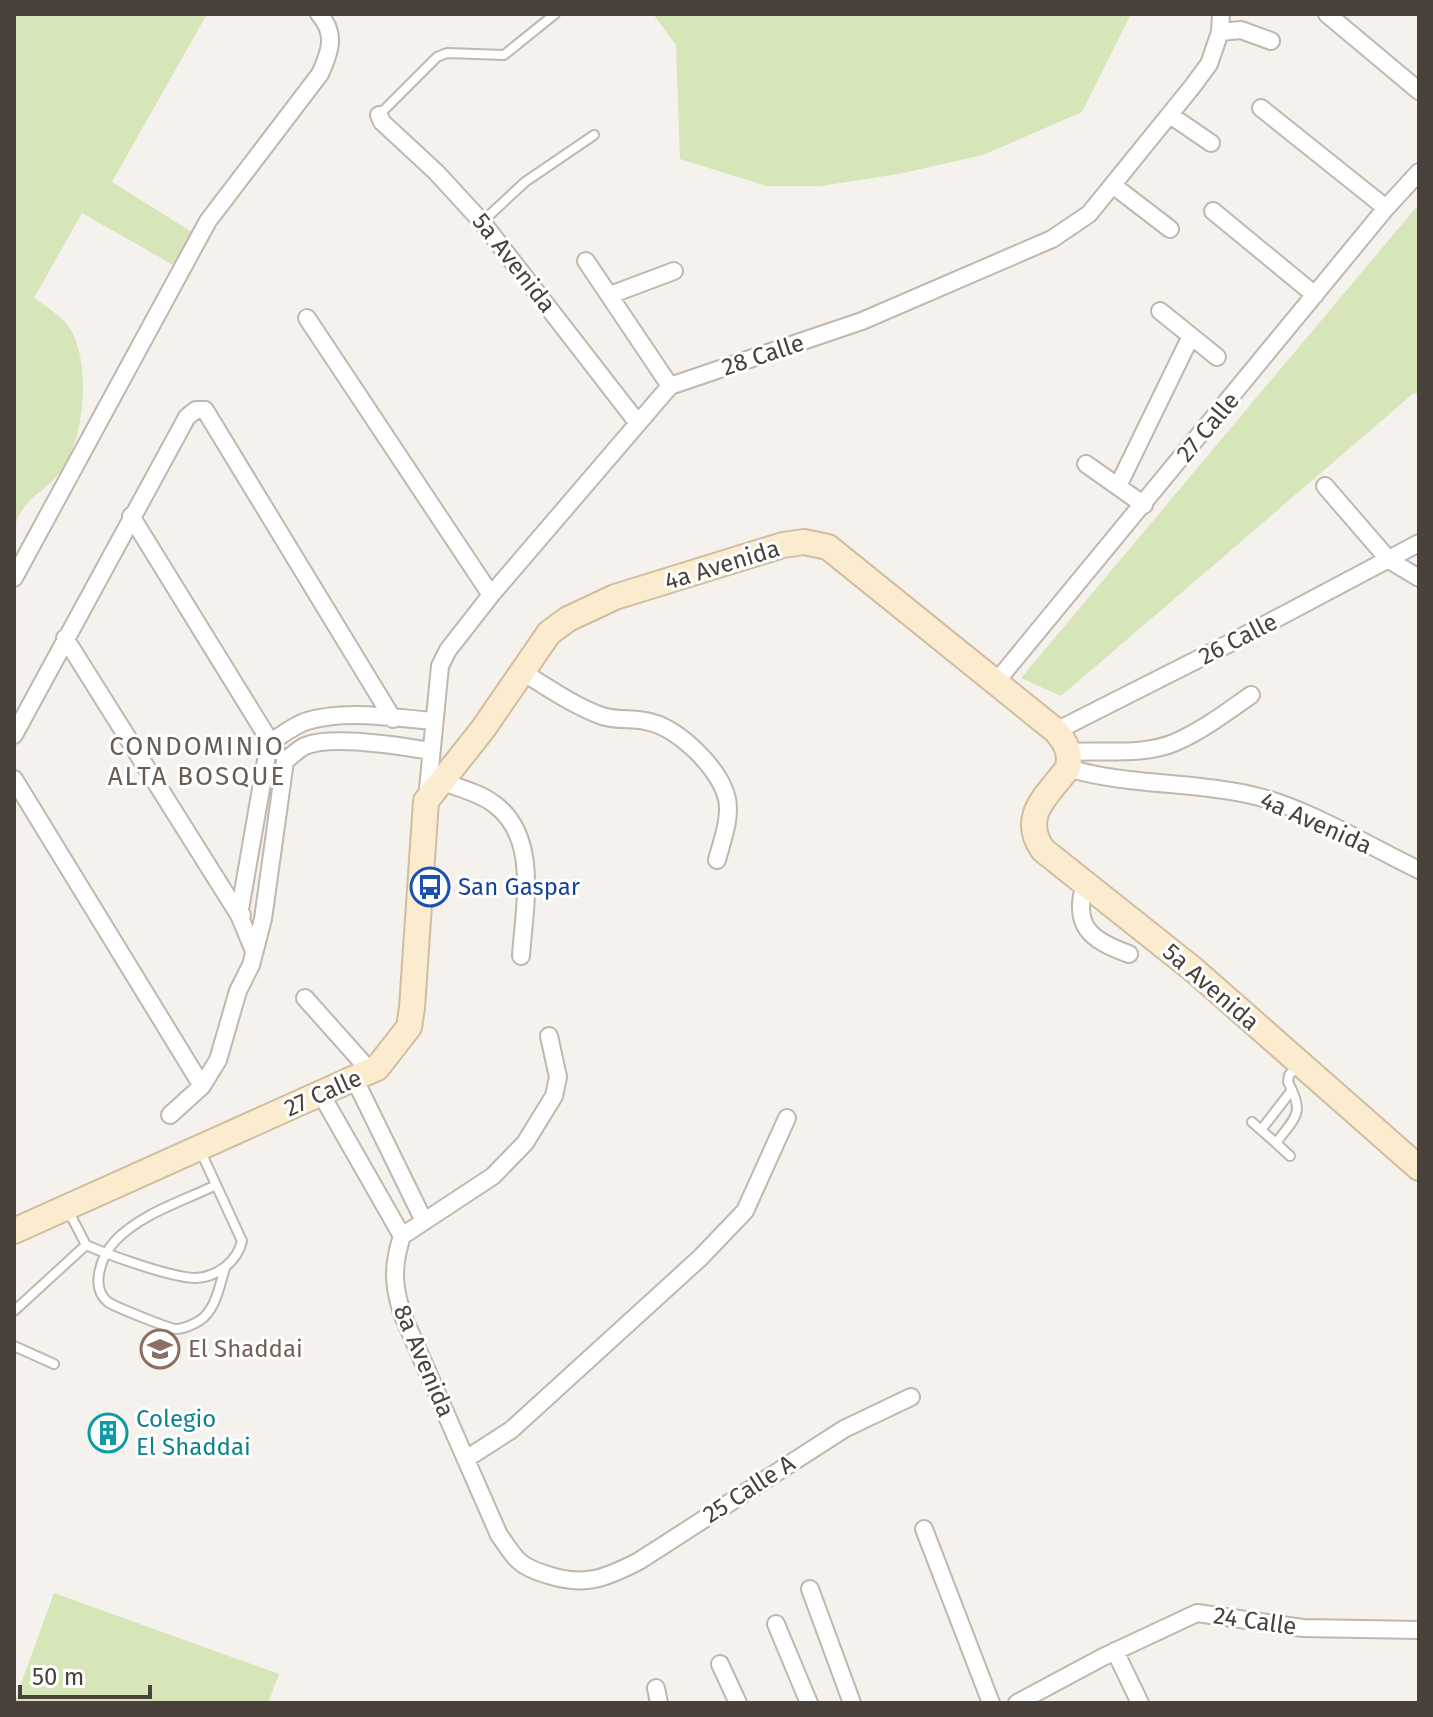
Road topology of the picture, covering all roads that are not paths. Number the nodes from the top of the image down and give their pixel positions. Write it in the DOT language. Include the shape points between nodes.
graph roads {
  1 [pos="319,14"];
  2 [pos="555,14"];
  3 [pos="1327,14"];
  4 [pos="1221,21"];
  5 [pos="1271,41"];
  6 [pos="1419,91"];
  7 [pos="1261,108"];
  8 [pos="379,115"];
  9 [pos="1170,115"];
  10 [pos="594,135"];
  11 [pos="1211,143"];
  12 [pos="1419,172"];
  13 [pos="1114,186"];
  14 [pos="1386,208"];
  15 [pos="1213,211"];
  16 [pos="482,222"];
  17 [pos="1170,229"];
  18 [pos="586,261"];
  19 [pos="674,271"];
  20 [pos="610,295"];
  21 [pos="1315,295"];
  22 [pos="1160,311"];
  23 [pos="307,318"];
  24 [pos="1191,336"];
  25 [pos="1217,357"];
  26 [pos="670,386"];
  27 [pos="637,422"];
  28 [pos="1086,464"];
  29 [pos="1118,486"];
  30 [pos="1325,486"];
  31 [pos="1144,505"];
  32 [pos="131,516"];
  33 [pos="1419,543"];
  34 [pos="1389,560"];
  35 [pos="14,578"];
  36 [pos="1419,578"];
  37 [pos="491,595"];
  38 [pos="65,638"];
  39 [pos="521,671"];
  40 [pos="996,682"];
  41 [pos="1251,695"];
  42 [pos="393,719"];
  43 [pos="433,721"];
  44 [pos="1056,731"];
  45 [pos="14,735"];
  46 [pos="269,743"];
  47 [pos="430,751"];
  48 [pos="1069,760"];
  49 [pos="285,761"];
  50 [pos="14,779"];
  51 [pos="443,782"];
  52 [pos="426,801"];
  53 [pos="717,860"];
  54 [pos="1419,870"];
  55 [pos="1085,883"];
  56 [pos="239,915"];
  57 [pos="263,919"];
  58 [pos="254,951"];
  59 [pos="1129,954"];
  60 [pos="521,956"];
  61 [pos="305,998"];
  62 [pos="549,1036"];
  63 [pos="1299,1063"];
  64 [pos="363,1076"];
  65 [pos="202,1086"];
  66 [pos="1292,1090"];
  67 [pos="321,1094"];
  68 [pos="170,1115"];
  69 [pos="787,1118"];
  70 [pos="1252,1122"];
  71 [pos="1261,1130"];
  72 [pos="1276,1143"];
  73 [pos="199,1149"];
  74 [pos="1290,1156"];
  75 [pos="1419,1168"];
  76 [pos="216,1185"];
  77 [pos="67,1209"];
  78 [pos="424,1221"];
  79 [pos="14,1231"];
  80 [pos="402,1236"];
  81 [pos="86,1245"];
  82 [pos="106,1253"];
  83 [pos="225,1268"];
  84 [pos="14,1311"];
  85 [pos="14,1346"];
  86 [pos="54,1364"];
  87 [pos="911,1397"];
  88 [pos="466,1459"];
  89 [pos="924,1529"];
  90 [pos="588,1582"];
  91 [pos="810,1589"];
  92 [pos="776,1624"];
  93 [pos="1419,1630"];
  94 [pos="1115,1651"];
  95 [pos="720,1664"];
  96 [pos="738,1703"];
  97 [pos="809,1703"];
  98 [pos="852,1703"];
  99 [pos="991,1703"];
  100 [pos="1017,1703"];
  101 [pos="1140,1703"];
  1 -- 35 [label="street" via="331,37 320,74 208,221"];
  2 -- 8 [label="lane" via="504,55 437,57"];
  3 -- 6 [label="street"];
  4 -- 5 [label="street"];
  4 -- 9 [label="street, 28 Calle" via="1209,64"];
  7 -- 14 [label="street"];
  8 -- 16 [label="street, 5a Avenida"];
  9 -- 11 [label="street"];
  9 -- 13 [label="street, 28 Calle"];
  10 -- 16 [label="lane" via="525,182"];
  12 -- 14 [label="street, 27 Calle"];
  13 -- 17 [label="street"];
  13 -- 26 [label="street, 28 Calle" via="1089,214 1052,239 862,321"];
  14 -- 21 [label="street, 27 Calle"];
  15 -- 21 [label="street"];
  16 -- 27 [label="street, 5a Avenida"];
  18 -- 20 [label="street"];
  19 -- 20 [label="street"];
  20 -- 26 [label="street"];
  21 -- 31 [label="street, 27 Calle"];
  22 -- 24 [label="street"];
  23 -- 37 [label="street"];
  24 -- 25 [label="street"];
  24 -- 29 [label="street"];
  26 -- 27 [label="street, 28 Calle"];
  27 -- 37 [label="street, 28 Calle"];
  28 -- 29 [label="street"];
  29 -- 31 [label="street"];
  30 -- 34 [label="street"];
  31 -- 40 [label="street, 27 Calle"];
  32 -- 38 [label="street"];
  32 -- 42 [label="street" via="187,417 205,410"];
  32 -- 46 [label="street"];
  33 -- 34 [label="street, 26 Calle"];
  34 -- 36 [label="street"];
  34 -- 44 [label="street, 26 Calle"];
  37 -- 43 [label="street, 28 Calle" via="440,666"];
  38 -- 45 [label="street"];
  38 -- 56 [label="street"];
  39 -- 40 [label="street, 4a Avenida" via="549,633 583,611 804,542 828,547"];
  39 -- 51 [label="street, 4a Avenida"];
  39 -- 53 [label="street" via="601,716 647,721 695,750 718,774 727,801"];
  40 -- 44 [label="street, 4a Avenida"];
  41 -- 48 [label="street" via="1174,743"];
  42 -- 43 [label="street"];
  42 -- 46 [label="street" via="320,719"];
  43 -- 47 [label="street, 28 Calle"];
  44 -- 48 [label="street, 4a Avenida"];
  46 -- 49 [label="street"];
  46 -- 56 [label="street"];
  47 -- 49 [label="street" via="317,743"];
  47 -- 52 [label="street, 28 Calle"];
  48 -- 54 [label="street, 4a Avenida" via="1096,776 1271,800"];
  48 -- 55 [label="street, 5a Avenida" via="1034,816 1035,836 1046,853"];
  49 -- 57 [label="street"];
  50 -- 65 [label="street"];
  51 -- 52 [label="street, 4a Avenida"];
  51 -- 60 [label="street" via="495,804 525,851"];
  52 -- 64 [label="street, 27 Calle" via="409,1027 386,1059"];
  55 -- 59 [label="street" via="1078,905 1083,925 1104,945"];
  55 -- 63 [label="street, 5a Avenida"];
  56 -- 57 [label="street"];
  56 -- 58 [label="street"];
  57 -- 58 [label="street"];
  58 -- 65 [label="street" via="218,1060"];
  61 -- 64 [label="street"];
  62 -- 78 [label="street" via="558,1077 550,1105 525,1143 493,1176"];
  63 -- 66 [label="lane" via="1289,1075"];
  63 -- 75 [label="street, 5a Avenida"];
  64 -- 67 [label="street, 27 Calle"];
  64 -- 78 [label="street"];
  65 -- 68 [label="street"];
  66 -- 71 [label="lane"];
  66 -- 72 [label="lane" via="1298,1097 1297,1115"];
  67 -- 73 [label="street, 27 Calle"];
  67 -- 80 [label="street"];
  69 -- 88 [label="street" via="745,1211 511,1430"];
  70 -- 71 [label="lane"];
  71 -- 72 [label="lane"];
  72 -- 74 [label="lane"];
  73 -- 76 [label="lane"];
  73 -- 77 [label="street, 27 Calle"];
  76 -- 82 [label="lane" via="130,1227"];
  76 -- 83 [label="lane" via="242,1241"];
  77 -- 79 [label="street, 27 Calle"];
  77 -- 81 [label="lane"];
  78 -- 80 [label="street"];
  80 -- 88 [label="street, 8a Avenida" via="394,1287"];
  81 -- 82 [label="lane"];
  81 -- 84 [label="lane"];
  82 -- 83 [label="lane" via="198,1278"];
  82 -- 83 [label="lane" via="98,1277 108,1303 174,1330 211,1312"];
  85 -- 86 [label="lane"];
  87 -- 90 [label="street, 25 Calle A" via="844,1429 639,1561"];
  88 -- 90 [label="street, 8a Avenida" via="499,1535 521,1564 553,1577"];
  89 -- 99 [label="street"];
  91 -- 98 [label="street"];
  92 -- 97 [label="street"];
  93 -- 94 [label="street, 24 Calle" via="1303,1628 1197,1613"];
  94 -- 100 [label="street, 24 Calle"];
  94 -- 101 [label="street"];
  95 -- 96 [label="street"];
}
